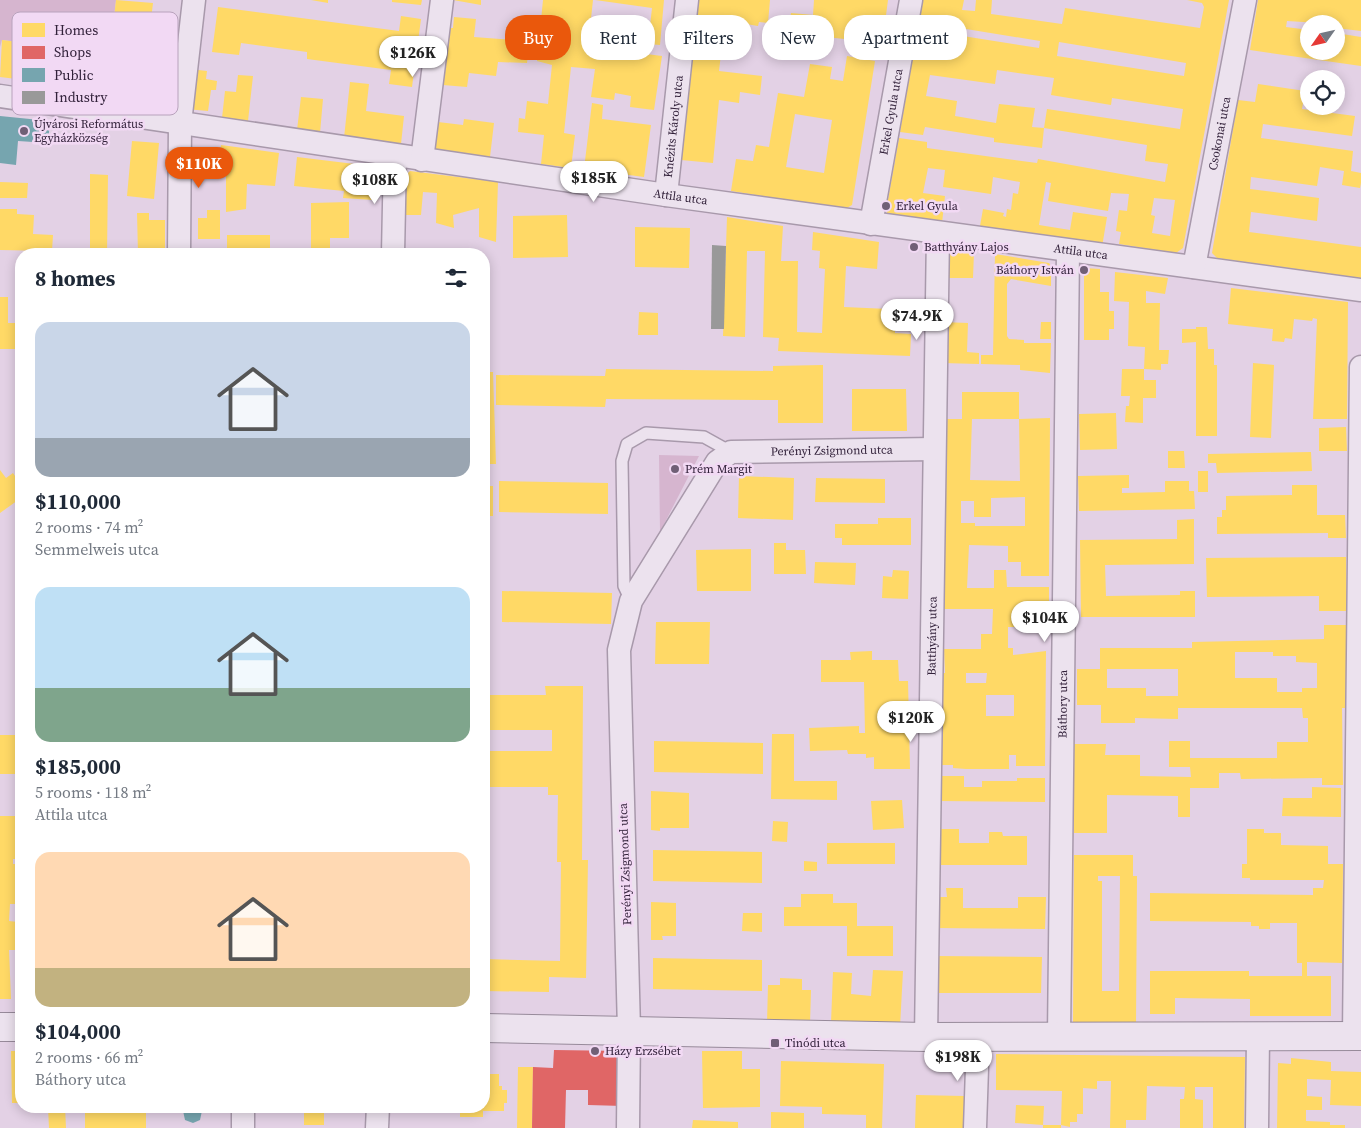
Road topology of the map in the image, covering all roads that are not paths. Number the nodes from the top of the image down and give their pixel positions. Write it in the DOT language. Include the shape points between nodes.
graph roads {
  1 [pos="194,0"];
  2 [pos="442,0"];
  3 [pos="687,0"];
  4 [pos="911,0"];
  5 [pos="1245,0"];
  6 [pos="127,115"];
  7 [pos="180,123"];
  8 [pos="395,156"];
  9 [pos="422,160"];
  10 [pos="666,195"];
  11 [pos="871,224"];
  12 [pos="938,233"];
  13 [pos="179,248"];
  14 [pos="393,248"];
  15 [pos="1068,251"];
  16 [pos="1194,267"];
  17 [pos="1361,290"];
  18 [pos="1361,367"];
  19 [pos="934,449"];
  20 [pos="731,452"];
  21 [pos="631,601"];
  22 [pos="0,1027"];
  23 [pos="15,1027"];
  24 [pos="490,1028"];
  25 [pos="629,1030"];
  26 [pos="1258,1035"];
  27 [pos="1059,1036"];
  28 [pos="1358,1036"];
  29 [pos="926,1037"];
  30 [pos="978,1038"];
  31 [pos="243,1113"];
  32 [pos="378,1113"];
  33 [pos="243,1128"];
  34 [pos="377,1128"];
  35 [pos="628,1128"];
  36 [pos="975,1128"];
  37 [pos="1257,1128"];
  1 -- 7 [label="street"];
  2 -- 9 [label="street"];
  3 -- 10 [label="street, Knézits Károly utca"];
  4 -- 11 [label="street, Erkel Gyula utca"];
  5 -- 16 [label="street, Csokonai utca"];
  6 -- 7 [label="street, Attila utca"];
  7 -- 8 [label="street, Attila utca"];
  7 -- 13 [label="street"];
  8 -- 9 [label="street, Attila utca"];
  8 -- 14 [label="street"];
  9 -- 10 [label="street, Attila utca"];
  10 -- 11 [label="street, Attila utca"];
  11 -- 12 [label="street, Attila utca"];
  12 -- 15 [label="street, Attila utca"];
  12 -- 19 [label="street, Batthyány utca"];
  15 -- 16 [label="street, Attila utca"];
  15 -- 27 [label="street, Báthory utca"];
  16 -- 17 [label="street, Attila utca"];
  18 -- 28 [label="street"];
  19 -- 20 [label="street, Perényi Zsigmond utca"];
  19 -- 29 [label="street, Batthyány utca"];
  20 -- 21 [label="street, Perényi Zsigmond utca" via="717,462"];
  20 -- 21 [label="lane, Perényi Zsigmond utca" via="704,437 646,433 627,444 622,461 624,586"];
  21 -- 25 [label="street, Perényi Zsigmond utca" via="619,650"];
  22 -- 23 [label="street"];
  24 -- 25 [label="street"];
  25 -- 29 [label="street"];
  25 -- 35 [label="street, Perényi Zsigmond utca"];
  26 -- 27 [label="street"];
  26 -- 28 [label="street"];
  26 -- 37 [label="street"];
  27 -- 30 [label="street"];
  29 -- 30 [label="street"];
  30 -- 36 [label="street"];
  31 -- 33 [label="street"];
  32 -- 34 [label="street"];
}
